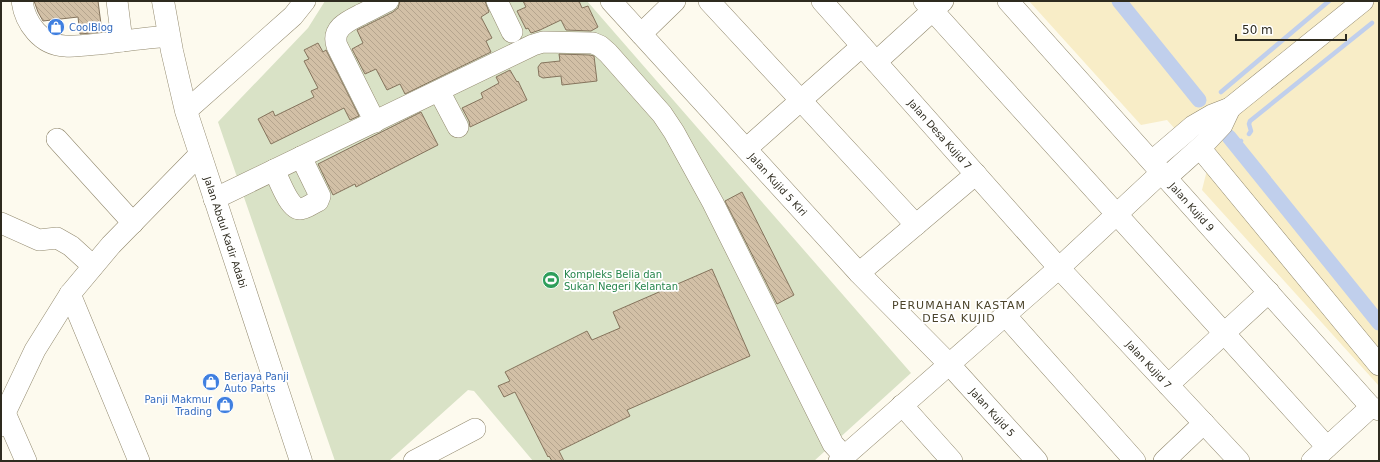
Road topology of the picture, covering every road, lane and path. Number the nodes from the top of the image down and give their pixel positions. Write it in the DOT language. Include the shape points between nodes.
graph roads {
  1 [pos="22,1"];
  2 [pos="117,1"];
  3 [pos="163,1"];
  4 [pos="305,1"];
  5 [pos="388,1"];
  6 [pos="497,1"];
  7 [pos="611,1"];
  8 [pos="676,1"];
  9 [pos="709,1"];
  10 [pos="822,1"];
  11 [pos="1008,1"];
  12 [pos="1363,1"];
  13 [pos="934,4"];
  14 [pos="512,32"];
  15 [pos="641,34"];
  16 [pos="169,36"];
  17 [pos="122,41"];
  18 [pos="862,46"];
  19 [pos="876,62"];
  20 [pos="439,91"];
  21 [pos="801,100"];
  22 [pos="1230,108"];
  23 [pos="186,111"];
  24 [pos="376,122"];
  25 [pos="458,127"];
  26 [pos="57,139"];
  27 [pos="1200,148"];
  28 [pos="746,149"];
  29 [pos="199,155"];
  30 [pos="301,157"];
  31 [pos="274,170"];
  32 [pos="1160,170"];
  33 [pos="976,174"];
  34 [pos="214,199"];
  35 [pos="1117,214"];
  36 [pos="1,223"];
  37 [pos="133,223"];
  38 [pos="916,225"];
  39 [pos="94,266"];
  40 [pos="1059,268"];
  41 [pos="860,273"];
  42 [pos="1269,292"];
  43 [pos="70,294"];
  44 [pos="1005,314"];
  45 [pos="1224,333"];
  46 [pos="1378,363"];
  47 [pos="949,364"];
  48 [pos="1168,385"];
  49 [pos="902,405"];
  50 [pos="1375,408"];
  51 [pos="3,420"];
  52 [pos="1204,423"];
  53 [pos="475,429"];
  54 [pos="1327,447"];
  55 [pos="847,457"];
  56 [pos="26,461"];
  57 [pos="140,461"];
  58 [pos="301,461"];
  59 [pos="414,461"];
  60 [pos="952,461"];
  61 [pos="1036,461"];
  62 [pos="1135,461"];
  63 [pos="1164,461"];
  64 [pos="1239,461"];
  65 [pos="1312,461"];
  1 -- 17 [label="street" via="30,25 36,33 54,44 63,46"];
  2 -- 17 [label="street"];
  3 -- 16 [label="main road, Jalan Abdul Kadir Adabi"];
  4 -- 23 [label="street" via="293,16"];
  5 -- 24 [label="street" via="344,23 336,37 337,46"];
  6 -- 14 [label="street"];
  7 -- 15 [label="street, Jalan Kujid 5 Kiri"];
  8 -- 15 [label="street"];
  9 -- 21 [label="street"];
  10 -- 18 [label="street, Jalan Desa Kujid 7"];
  11 -- 32 [label="street, Jalan Kujid 9"];
  12 -- 22 [label="street"];
  13 -- 19 [label="street"];
  13 -- 35 [label="street"];
  15 -- 28 [label="street, Jalan Kujid 5 Kiri"];
  16 -- 17 [label="street"];
  16 -- 23 [label="main road, Jalan Abdul Kadir Adabi"];
  18 -- 19 [label="street, Jalan Desa Kujid 7"];
  18 -- 21 [label="street"];
  19 -- 33 [label="street, Jalan Desa Kujid 7"];
  20 -- 24 [label="street"];
  20 -- 25 [label="street"];
  20 -- 55 [label="street" via="543,42 593,43 608,52 662,114 674,132 716,210 833,444"];
  21 -- 28 [label="street"];
  21 -- 38 [label="street"];
  22 -- 27 [label="street" via="1222,125"];
  22 -- 32 [label="street" via="1192,126"];
  23 -- 29 [label="main road, Jalan Abdul Kadir Adabi"];
  24 -- 30 [label="street"];
  26 -- 37 [label="street"];
  27 -- 32 [label="street"];
  27 -- 46 [label="street"];
  28 -- 41 [label="street, Jalan Kujid 5 Kiri"];
  29 -- 34 [label="main road, Jalan Abdul Kadir Adabi"];
  29 -- 37 [label="street"];
  30 -- 31 [label="street"];
  30 -- 31 [label="street" via="320,196 318,201 303,208 296,208"];
  31 -- 34 [label="street"];
  32 -- 35 [label="street"];
  32 -- 42 [label="street, Jalan Kujid 9"];
  33 -- 38 [label="street"];
  33 -- 40 [label="street, Jalan Desa Kujid 7"];
  34 -- 58 [label="main road, Jalan Abdul Kadir Adabi"];
  35 -- 40 [label="street"];
  35 -- 45 [label="street"];
  36 -- 39 [label="street" via="40,240 57,238 71,246"];
  37 -- 39 [label="street"];
  38 -- 41 [label="street"];
  39 -- 43 [label="street"];
  40 -- 44 [label="street"];
  40 -- 48 [label="street, Jalan Kujid 7"];
  41 -- 47 [label="street, Jalan Kujid 5 Kiri"];
  42 -- 45 [label="street"];
  42 -- 50 [label="street, Jalan Kujid 9"];
  43 -- 51 [label="street" via="35,350"];
  43 -- 57 [label="street"];
  44 -- 47 [label="street"];
  44 -- 62 [label="street"];
  45 -- 48 [label="street"];
  45 -- 54 [label="street"];
  47 -- 49 [label="street"];
  47 -- 61 [label="street, Jalan Kujid 5"];
  48 -- 52 [label="street, Jalan Kujid 7"];
  49 -- 55 [label="street"];
  49 -- 60 [label="street"];
  50 -- 54 [label="street"];
  51 -- 56 [label="street"];
  52 -- 63 [label="street"];
  52 -- 64 [label="street, Jalan Kujid 7"];
  53 -- 59 [label="street"];
  54 -- 65 [label="street"];
}
